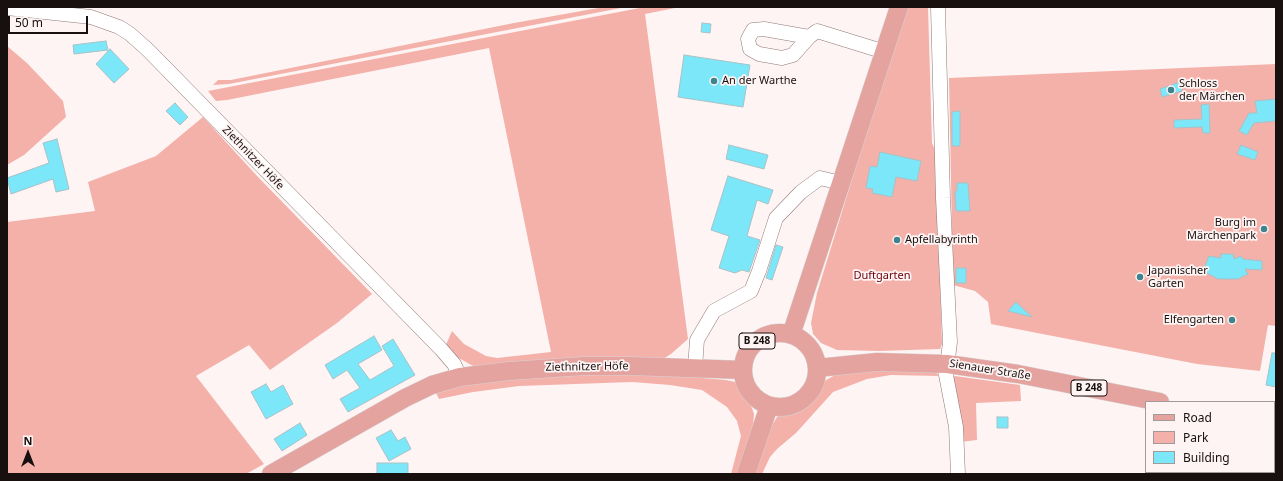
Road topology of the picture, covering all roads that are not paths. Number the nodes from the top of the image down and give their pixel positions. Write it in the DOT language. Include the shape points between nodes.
graph roads {
  1 [pos="899,7"];
  2 [pos="938,7"];
  3 [pos="8,8"];
  4 [pos="809,37"];
  5 [pos="885,52"];
  6 [pos="841,183"];
  7 [pos="791,335"];
  8 [pos="947,364"];
  9 [pos="695,368"];
  10 [pos="817,368"];
  11 [pos="743,370"];
  12 [pos="460,377"];
  13 [pos="1155,401"];
  14 [pos="769,406"];
  15 [pos="271,474"];
  16 [pos="746,474"];
  17 [pos="958,474"];
  1 -- 5 [label="main road"];
  2 -- 8 [label="street" via="950,337"];
  3 -- 12 [label="street, Ziethnitzer Höfe" via="91,17 113,24 130,34 441,349 454,364"];
  4 -- 5 [label="street" via="817,31"];
  5 -- 6 [label="main road"];
  6 -- 7 [label="main road"];
  6 -- 9 [label="street" via="820,178 801,192 776,218 751,292 714,311 697,340"];
  7 -- 10 [label="main road, B 248" via="809,347 815,356"];
  7 -- 11 [label="main road, B 248" via="780,333 758,340 750,349"];
  8 -- 10 [label="main road, Sienauer Straße / B 248" via="877,362"];
  8 -- 13 [label="main road, Sienauer Straße / B 248" via="1012,373"];
  8 -- 17 [label="street" via="946,379 956,427"];
  9 -- 11 [label="main road, Ziethnitzer Höfe"];
  9 -- 12 [label="main road, Ziethnitzer Höfe" via="570,367 503,371"];
  10 -- 14 [label="main road" via="817,377 808,396 799,402 779,408"];
  11 -- 14 [label="main road" via="750,392"];
  12 -- 15 [label="main road, Ziethnitzer Höfe" via="405,398"];
  14 -- 16 [label="main road"];
}
